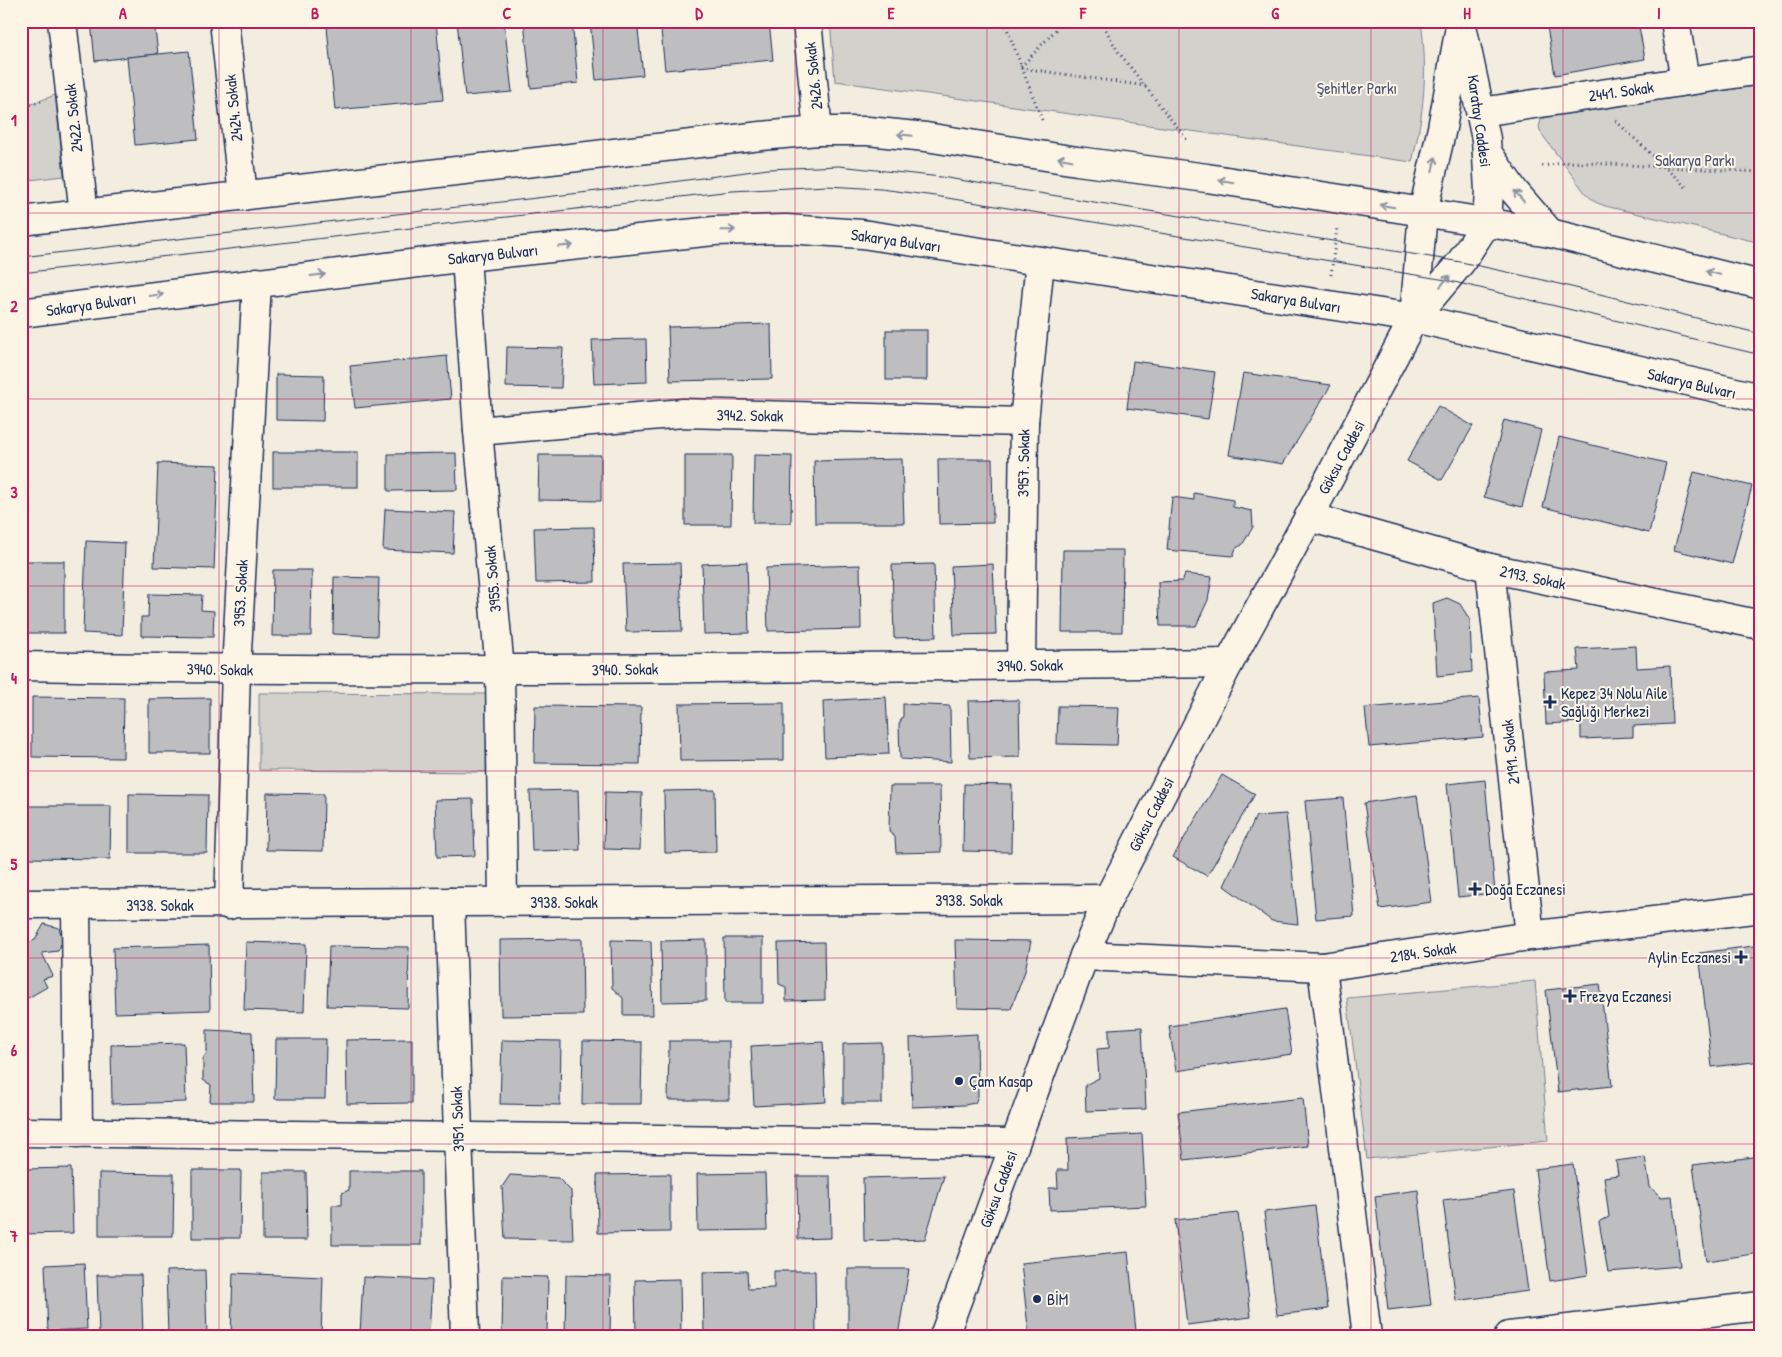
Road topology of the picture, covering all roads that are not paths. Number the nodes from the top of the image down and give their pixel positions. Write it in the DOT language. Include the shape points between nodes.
graph roads {
  1 [pos="62,21"];
  2 [pos="224,21"];
  3 [pos="807,21"];
  4 [pos="1461,21"];
  5 [pos="1675,21"];
  6 [pos="1761,70"];
  7 [pos="1685,81"];
  8 [pos="1481,112"];
  9 [pos="818,131"];
  10 [pos="1487,152"];
  11 [pos="243,196"];
  12 [pos="1423,212"];
  13 [pos="84,214"];
  14 [pos="21,221"];
  15 [pos="1487,222"];
  16 [pos="1550,233"];
  17 [pos="466,257"];
  18 [pos="1040,261"];
  19 [pos="256,282"];
  20 [pos="1761,285"];
  21 [pos="21,313"];
  22 [pos="1414,318"];
  23 [pos="1761,398"];
  24 [pos="1024,422"];
  25 [pos="478,431"];
  26 [pos="1309,518"];
  27 [pos="1490,568"];
  28 [pos="1761,625"];
  29 [pos="1229,663"];
  30 [pos="1022,665"];
  31 [pos="21,666"];
  32 [pos="236,670"];
  33 [pos="500,670"];
  34 [pos="1108,899"];
  35 [pos="450,902"];
  36 [pos="503,902"];
  37 [pos="21,904"];
  38 [pos="76,904"];
  39 [pos="229,904"];
  40 [pos="1761,908"];
  41 [pos="1530,936"];
  42 [pos="1084,956"];
  43 [pos="1322,967"];
  44 [pos="21,1132"];
  45 [pos="78,1132"];
  46 [pos="457,1136"];
  47 [pos="1015,1143"];
  48 [pos="1761,1306"];
  49 [pos="465,1336"];
  50 [pos="944,1336"];
  51 [pos="1367,1336"];
  52 [pos="1508,1336"];
  1 -- 13 [label="street, 2422. Sokak"];
  2 -- 11 [label="street, 2424. Sokak"];
  3 -- 9 [label="street, 2426. Sokak"];
  4 -- 8 [label="street, Karatay Caddesi"];
  12 -- 4 [label="street, Karatay Caddesi, one-way"];
  5 -- 7 [label="street"];
  6 -- 7 [label="street, 2441. Sokak"];
  7 -- 8 [label="street, 2441. Sokak"];
  8 -- 10 [label="street, Karatay Caddesi"];
  9 -- 11 [label="street"];
  12 -- 9 [label="street, one-way" via="926,137 868,131"];
  10 -- 15 [label="street, Karatay Caddesi"];
  16 -- 10 [label="street, one-way" via="1514,191"];
  11 -- 13 [label="street"];
  12 -- 15 [label="street"];
  12 -- 22 [label="street, Karatay Caddesi"];
  13 -- 14 [label="street"];
  15 -- 16 [label="street"];
  22 -- 15 [label="street, one-way" via="1461,262"];
  20 -- 16 [label="street, one-way"];
  17 -- 18 [label="street, Sakarya Bulvarı, one-way" via="714,230 786,229 862,234"];
  19 -- 17 [label="street, Sakarya Bulvarı, one-way"];
  17 -- 25 [label="street, 3955. Sokak"];
  18 -- 22 [label="street, Sakarya Bulvarı"];
  18 -- 24 [label="street, 3957. Sokak"];
  21 -- 19 [label="street, Sakarya Bulvarı, one-way"];
  19 -- 32 [label="street, 3953. Sokak"];
  22 -- 23 [label="street, Sakarya Bulvarı"];
  22 -- 26 [label="street, Göksu Caddesi"];
  24 -- 25 [label="street, 3942. Sokak" via="683,413"];
  24 -- 30 [label="street, 3957. Sokak"];
  25 -- 33 [label="street, 3955. Sokak"];
  26 -- 27 [label="street, 2193. Sokak"];
  26 -- 29 [label="street, Göksu Caddesi"];
  27 -- 28 [label="street, 2193. Sokak"];
  27 -- 41 [label="street, 2191. Sokak"];
  29 -- 30 [label="street, 3940. Sokak"];
  29 -- 34 [label="street, Göksu Caddesi"];
  30 -- 33 [label="street, 3940. Sokak"];
  31 -- 32 [label="street, 3940. Sokak"];
  32 -- 33 [label="street, 3940. Sokak"];
  32 -- 39 [label="street, 3953. Sokak"];
  33 -- 36 [label="street, 3955. Sokak"];
  34 -- 36 [label="street, 3938. Sokak"];
  34 -- 42 [label="street, Göksu Caddesi"];
  35 -- 36 [label="street, 3938. Sokak"];
  35 -- 39 [label="street, 3938. Sokak"];
  35 -- 46 [label="street, 3951. Sokak"];
  37 -- 38 [label="street, 3938. Sokak"];
  38 -- 39 [label="street, 3938. Sokak"];
  38 -- 45 [label="street"];
  40 -- 41 [label="street, 2184. Sokak"];
  41 -- 43 [label="street, 2184. Sokak"];
  42 -- 43 [label="street, 2184. Sokak"];
  42 -- 47 [label="street, Göksu Caddesi"];
  43 -- 51 [label="street"];
  44 -- 45 [label="street"];
  45 -- 46 [label="street"];
  46 -- 47 [label="street"];
  46 -- 49 [label="street, 3951. Sokak"];
  47 -- 50 [label="street, Göksu Caddesi"];
  48 -- 52 [label="street"];
}
